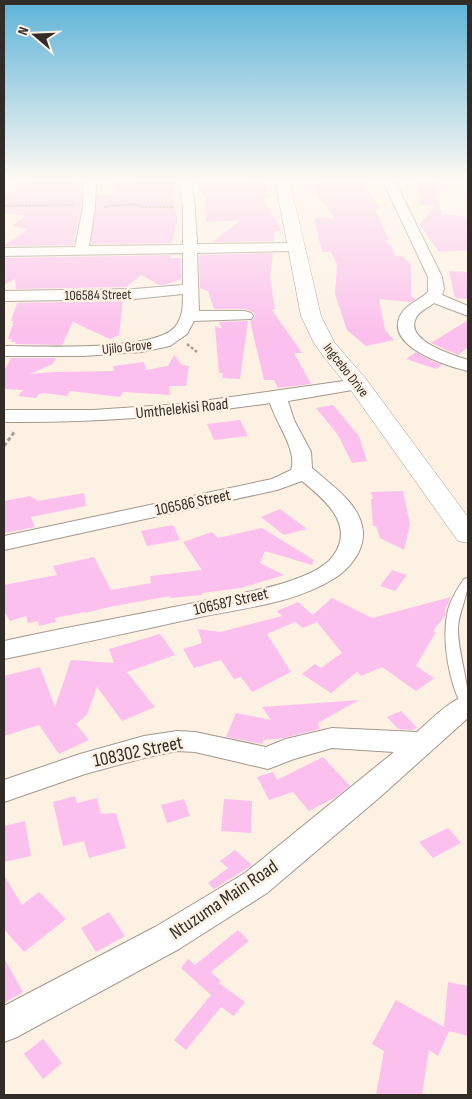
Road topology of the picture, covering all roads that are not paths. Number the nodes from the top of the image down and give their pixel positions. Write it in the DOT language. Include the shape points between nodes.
graph roads {
  1 [pos="85,230"];
  2 [pos="189,230"];
  3 [pos="292,230"];
  4 [pos="413,230"];
  5 [pos="295,247"];
  6 [pos="190,250"];
  7 [pos="82,251"];
  8 [pos="4,252"];
  9 [pos="192,289"];
  10 [pos="4,296"];
  11 [pos="432,297"];
  12 [pos="468,311"];
  13 [pos="189,316"];
  14 [pos="245,316"];
  15 [pos="4,351"];
  16 [pos="468,366"];
  17 [pos="358,384"];
  18 [pos="278,398"];
  19 [pos="4,416"];
  20 [pos="302,470"];
  21 [pos="468,535"];
  22 [pos="4,543"];
  23 [pos="468,582"];
  24 [pos="4,650"];
  25 [pos="468,705"];
  26 [pos="421,743"];
  27 [pos="4,791"];
  28 [pos="4,1025"];
  1 -- 7 [label="street"];
  2 -- 6 [label="street, Ujilo Grove"];
  3 -- 5 [label="main road, Ingcebo Drive"];
  4 -- 11 [label="street" via="435,277 437,291"];
  5 -- 6 [label="street"];
  5 -- 17 [label="main road, Ingcebo Drive" via="314,322 328,349"];
  6 -- 7 [label="street"];
  6 -- 9 [label="street, Ujilo Grove"];
  7 -- 8 [label="street"];
  9 -- 10 [label="street, 106584 Street" via="134,294"];
  9 -- 13 [label="street, Ujilo Grove"];
  11 -- 12 [label="street"];
  11 -- 16 [label="street" via="409,315 405,323 410,335 423,348"];
  13 -- 14 [label="street"];
  13 -- 15 [label="street, Ujilo Grove" via="176,336 154,345"];
  17 -- 18 [label="street, Umthelekisi Road"];
  17 -- 21 [label="main road, Ingcebo Drive"];
  18 -- 19 [label="street, Umthelekisi Road" via="142,414 58,418"];
  18 -- 20 [label="street" via="285,420 298,443"];
  20 -- 22 [label="street, 106586 Street" via="277,484"];
  20 -- 24 [label="street, 106587 Street" via="332,496 351,527 348,548 339,564 327,572 262,596"];
  23 -- 25 [label="lane" via="460,591 452,615 458,681"];
  25 -- 26 [label="street, Ntuzuma Main Road"];
  26 -- 27 [label="street, 108302 Street" via="332,738 268,758 177,741 80,765"];
  26 -- 28 [label="street, Ntuzuma Main Road" via="256,883 167,938"];
}
